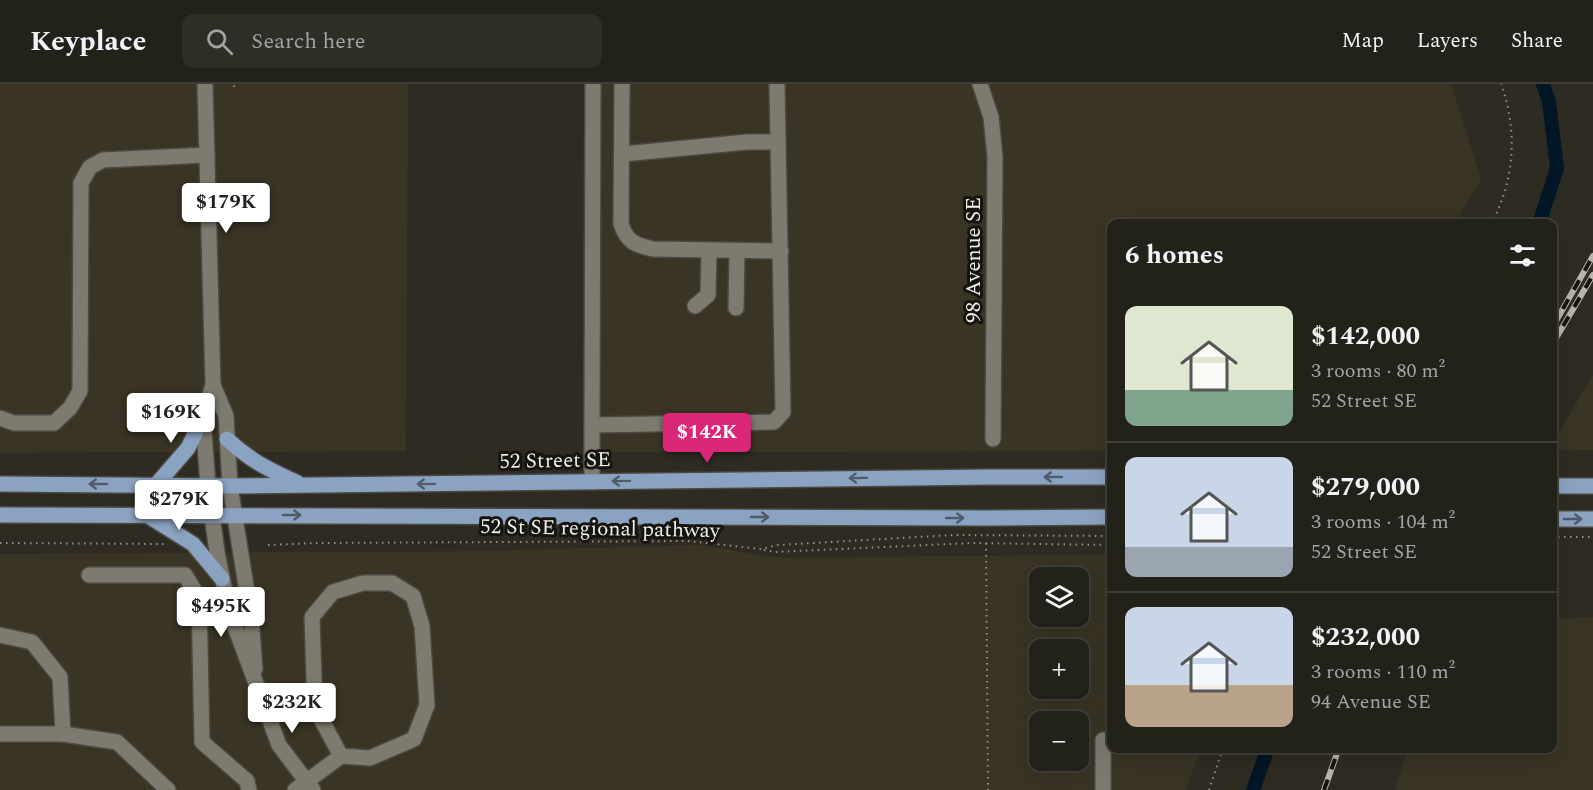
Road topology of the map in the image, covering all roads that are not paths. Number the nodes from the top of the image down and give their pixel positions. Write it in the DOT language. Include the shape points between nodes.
graph roads {
  1 [pos="206,84"];
  2 [pos="593,84"];
  3 [pos="622,84"];
  4 [pos="777,84"];
  5 [pos="980,84"];
  6 [pos="778,142"];
  7 [pos="623,154"];
  8 [pos="207,156"];
  9 [pos="709,251"];
  10 [pos="736,251"];
  11 [pos="781,251"];
  12 [pos="695,306"];
  13 [pos="736,308"];
  14 [pos="213,385"];
  15 [pos="204,417"];
  16 [pos="0,418"];
  17 [pos="592,426"];
  18 [pos="227,439"];
  19 [pos="993,439"];
  20 [pos="1107,477"];
  21 [pos="592,482"];
  22 [pos="0,484"];
  23 [pos="156,485"];
  24 [pos="303,485"];
  25 [pos="208,486"];
  26 [pos="230,486"];
  27 [pos="1557,486"];
  28 [pos="1593,486"];
  29 [pos="145,514"];
  30 [pos="212,514"];
  31 [pos="234,514"];
  32 [pos="0,515"];
  33 [pos="1107,517"];
  34 [pos="1557,519"];
  35 [pos="1593,519"];
  36 [pos="89,575"];
  37 [pos="222,579"];
  38 [pos="0,635"];
  39 [pos="256,687"];
  40 [pos="0,734"];
  41 [pos="63,734"];
  42 [pos="1103,740"];
  43 [pos="341,756"];
  44 [pos="305,788"];
  45 [pos="168,790"];
  46 [pos="249,790"];
  47 [pos="1102,790"];
  1 -- 8 [label="street"];
  2 -- 17 [label="street"];
  3 -- 7 [label="street"];
  4 -- 6 [label="street"];
  5 -- 19 [label="street, 98 Avenue SE" via="991,117 996,157"];
  6 -- 7 [label="street"];
  6 -- 11 [label="street"];
  7 -- 9 [label="street" via="621,224 626,237 634,245 652,249"];
  8 -- 14 [label="street"];
  8 -- 16 [label="street" via="103,160 90,167 81,183 80,391 54,423 14,423"];
  9 -- 10 [label="street"];
  9 -- 12 [label="street" via="708,295"];
  10 -- 11 [label="street"];
  10 -- 13 [label="street"];
  11 -- 17 [label="street" via="784,400 783,412 774,422"];
  14 -- 15 [label="street"];
  14 -- 18 [label="street" via="226,416"];
  15 -- 23 [label="main road" via="188,448"];
  15 -- 25 [label="street"];
  17 -- 21 [label="street"];
  18 -- 24 [label="main road" via="256,464"];
  18 -- 26 [label="street"];
  20 -- 21 [label="main road, 52 Street SE, one-way"];
  21 -- 24 [label="main road, 52 Street SE, one-way"];
  23 -- 22 [label="main road, 52 Street SE, one-way"];
  23 -- 25 [label="main road, 52 Street SE"];
  24 -- 26 [label="main road, 52 Street SE"];
  25 -- 26 [label="main road, 52 Street SE"];
  25 -- 30 [label="street"];
  26 -- 31 [label="street"];
  27 -- 28 [label="main road"];
  29 -- 30 [label="main road"];
  29 -- 32 [label="main road"];
  29 -- 37 [label="main road" via="193,544"];
  30 -- 31 [label="main road"];
  30 -- 37 [label="street"];
  31 -- 33 [label="main road, one-way"];
  31 -- 39 [label="street" via="251,617"];
  34 -- 35 [label="main road, one-way"];
  36 -- 46 [label="street" via="186,575 199,598 202,742 247,781"];
  37 -- 39 [label="street"];
  38 -- 41 [label="street" via="32,642 60,677"];
  39 -- 44 [label="street" via="279,745"];
  40 -- 41 [label="street"];
  41 -- 45 [label="street" via="117,742"];
  42 -- 47 [label="street"];
  43 -- 43 [label="street" via="315,708 312,617 333,592 363,583 392,583 413,596 422,626 427,705 414,739 370,758"];
  43 -- 44 [label="street"];
}
